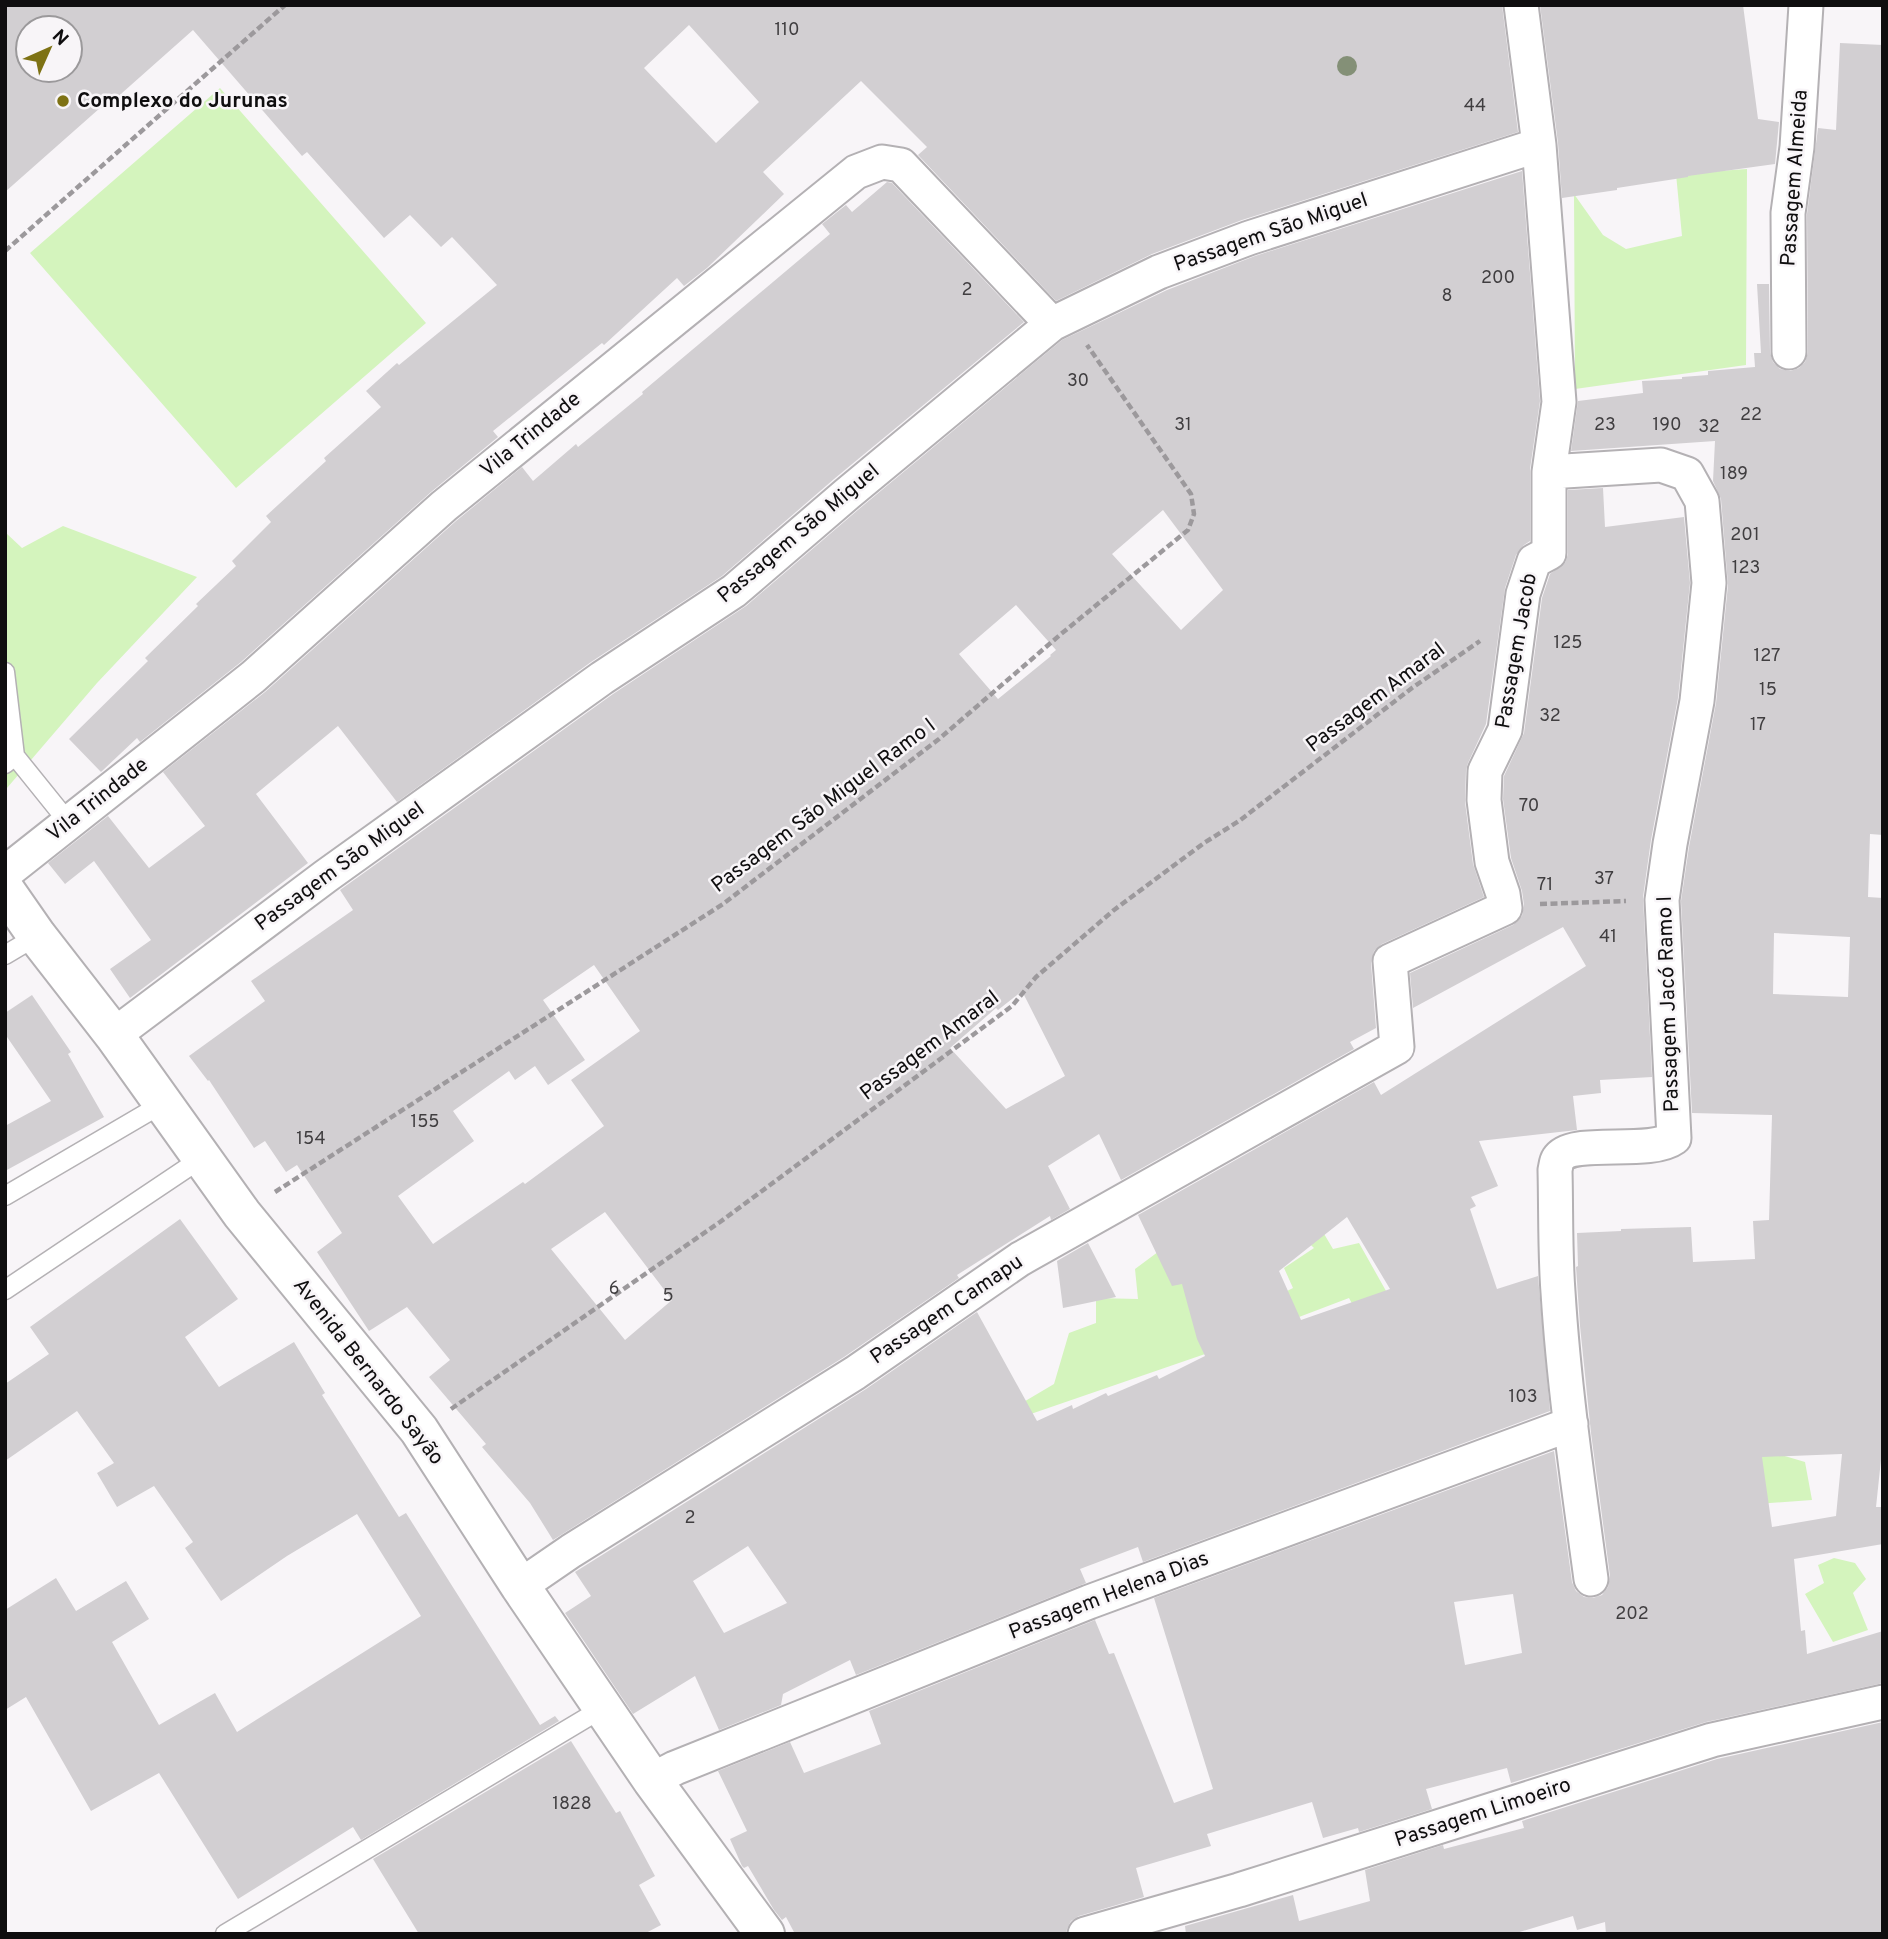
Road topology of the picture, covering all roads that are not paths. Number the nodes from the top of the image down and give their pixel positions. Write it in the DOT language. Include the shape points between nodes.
graph roads {
  1 [pos="1521,5"];
  2 [pos="1806,5"];
  3 [pos="1539,145"];
  4 [pos="1060,320"];
  5 [pos="1789,352"];
  6 [pos="1549,472"];
  7 [pos="5,672"];
  8 [pos="10,760"];
  9 [pos="69,823"];
  10 [pos="5,873"];
  11 [pos="5,890"];
  12 [pos="21,946"];
  13 [pos="114,1035"];
  14 [pos="1385,1055"];
  15 [pos="162,1104"];
  16 [pos="202,1158"];
  17 [pos="5,1196"];
  18 [pos="5,1290"];
  19 [pos="1571,1424"];
  20 [pos="530,1579"];
  21 [pos="1591,1579"];
  22 [pos="1883,1702"];
  23 [pos="603,1708"];
  24 [pos="663,1774"];
  25 [pos="225,1934"];
  26 [pos="765,1934"];
  27 [pos="1085,1934"];
  1 -- 3 [label="street, Passagem Jacob"];
  2 -- 5 [label="street, Passagem Almeida" via="1788,213"];
  3 -- 4 [label="street, Passagem São Miguel" via="1249,238 1159,272"];
  3 -- 6 [label="street, Passagem Jacob" via="1559,402"];
  4 -- 9 [label="street, Vila Trindade" via="901,165 882,162 856,172 444,506 253,677"];
  4 -- 13 [label="street, Passagem São Miguel" via="734,592 602,678"];
  6 -- 14 [label="street, Passagem Jacob" via="1549,553 1534,561 1523,594 1505,730 1485,771 1492,862 1505,908 1390,961 1397,1047"];
  6 -- 19 [label="street, Passagem Jacó Ramo I" via="1661,465 1687,474 1702,501 1709,583 1697,701 1662,900 1674,1138 1668,1143 1568,1151 1555,1170 1558,1291"];
  7 -- 8 [label="lane"];
  8 -- 9 [label="lane"];
  9 -- 10 [label="street, Vila Trindade"];
  11 -- 12 [label="street, Avenida Bernardo Sayão"];
  12 -- 13 [label="street, Avenida Bernardo Sayão"];
  13 -- 15 [label="street, Avenida Bernardo Sayão"];
  14 -- 20 [label="street, Passagem Camapu" via="1020,1259 855,1373"];
  15 -- 16 [label="street, Avenida Bernardo Sayão"];
  15 -- 17 [label="lane"];
  16 -- 18 [label="lane"];
  16 -- 20 [label="street, Avenida Bernardo Sayão" via="242,1214 419,1430"];
  19 -- 21 [label="street, Passagem Jacó Ramo I"];
  19 -- 24 [label="street, Passagem Helena Dias" via="1089,1602"];
  20 -- 23 [label="street, Avenida Bernardo Sayão"];
  22 -- 27 [label="street, Passagem Limoeiro" via="1712,1740"];
  23 -- 24 [label="street, Avenida Bernardo Sayão"];
  23 -- 25 [label="lane"];
  24 -- 26 [label="street, Avenida Bernardo Sayão"];
}
